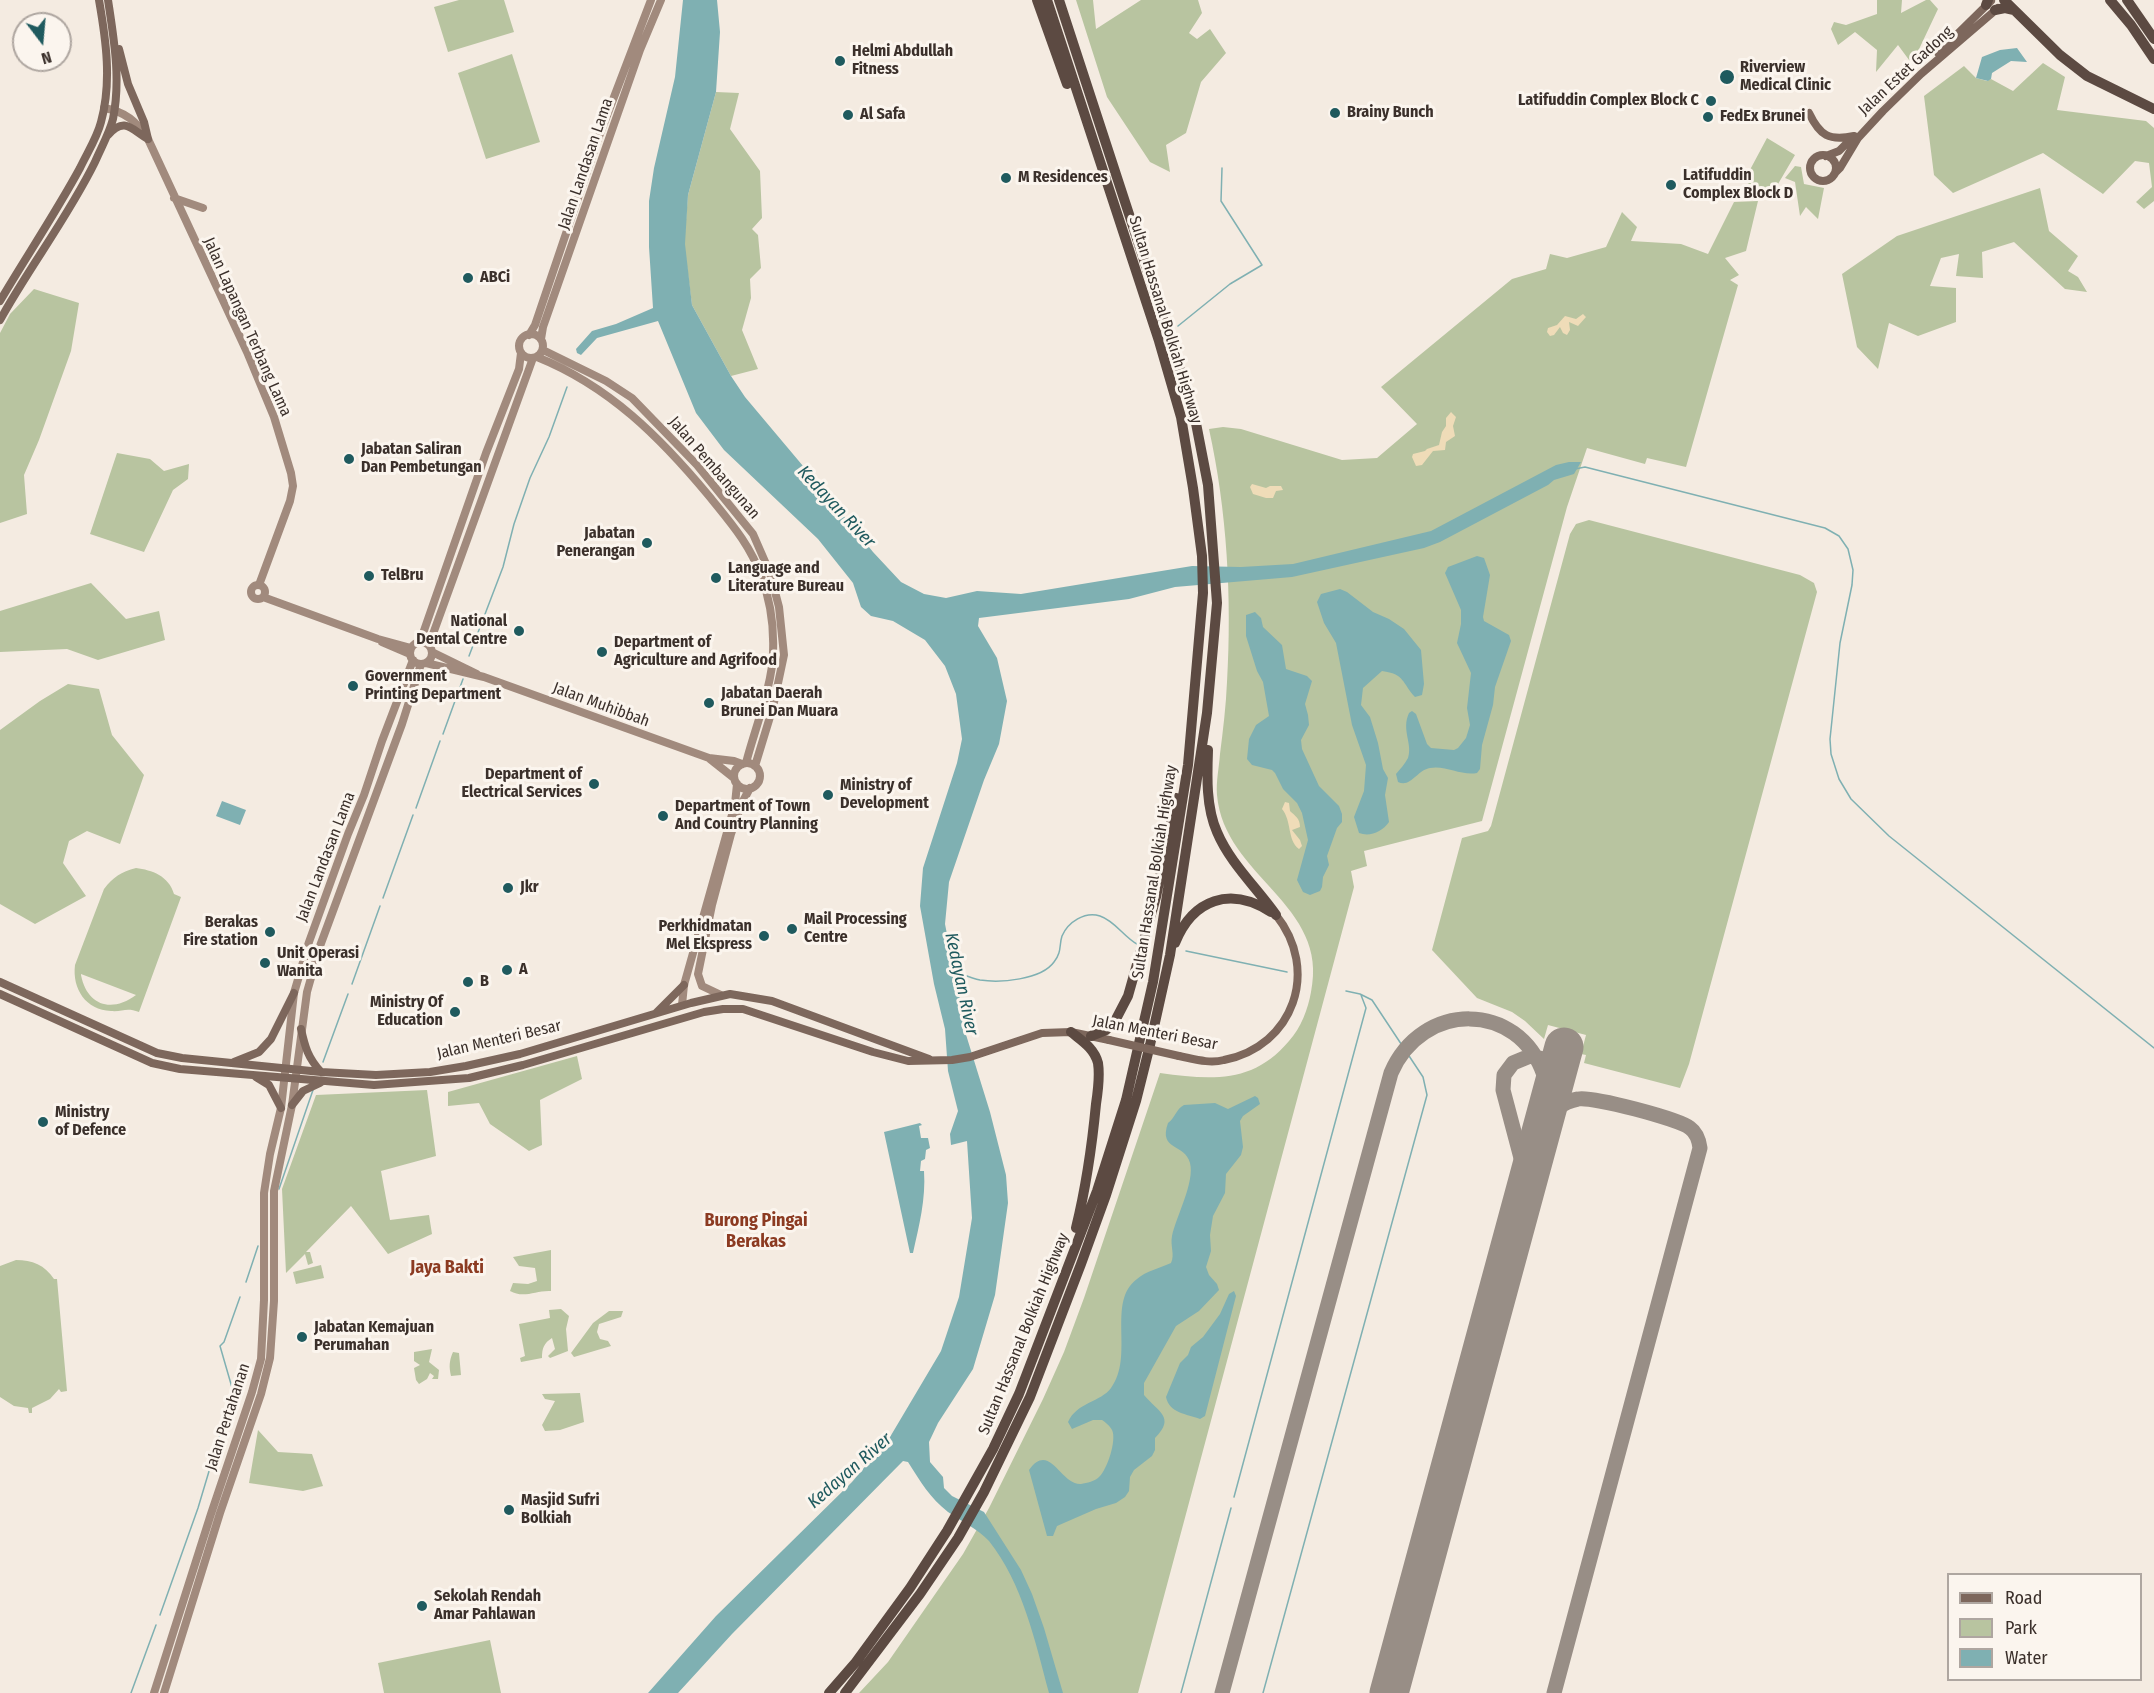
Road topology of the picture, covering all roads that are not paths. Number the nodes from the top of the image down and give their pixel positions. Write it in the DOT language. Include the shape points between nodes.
graph roads {
  1 [pos="99,0"];
  2 [pos="108,0"];
  3 [pos="651,0"];
  4 [pos="661,0"];
  5 [pos="1037,0"];
  6 [pos="1047,0"];
  7 [pos="2005,0"];
  8 [pos="2110,0"];
  9 [pos="2127,0"];
  10 [pos="2136,0"];
  11 [pos="1060,1"];
  12 [pos="1990,4"];
  13 [pos="2014,10"];
  14 [pos="112,23"];
  15 [pos="2154,30"];
  16 [pos="2154,39"];
  17 [pos="2154,59"];
  18 [pos="104,108"];
  19 [pos="2154,109"];
  20 [pos="114,110"];
  21 [pos="1809,113"];
  22 [pos="1854,135"];
  23 [pos="107,136"];
  24 [pos="148,139"];
  25 [pos="1093,139"];
  26 [pos="1826,156"];
  27 [pos="1835,173"];
  28 [pos="174,198"];
  29 [pos="202,208"];
  30 [pos="0,301"];
  31 [pos="0,320"];
  32 [pos="529,335"];
  33 [pos="541,339"];
  34 [pos="543,350"];
  35 [pos="521,353"];
  36 [pos="535,357"];
  37 [pos="516,405"];
  38 [pos="486,453"];
  39 [pos="467,540"];
  40 [pos="439,587"];
  41 [pos="420,642"];
  42 [pos="431,649"];
  43 [pos="411,654"];
  44 [pos="423,663"];
  45 [pos="484,677"];
  46 [pos="1208,713"];
  47 [pos="1192,732"];
  48 [pos="709,758"];
  49 [pos="744,764"];
  50 [pos="755,766"];
  51 [pos="736,781"];
  52 [pos="750,788"];
  53 [pos="372,799"];
  54 [pos="348,834"];
  55 [pos="1276,915"];
  56 [pos="309,942"];
  57 [pos="320,946"];
  58 [pos="1170,955"];
  59 [pos="0,982"];
  60 [pos="684,985"];
  61 [pos="15,989"];
  62 [pos="294,993"];
  63 [pos="0,994"];
  64 [pos="721,995"];
  65 [pos="682,1005"];
  66 [pos="704,1012"];
  67 [pos="41,1013"];
  68 [pos="656,1013"];
  69 [pos="301,1029"];
  70 [pos="1071,1032"];
  71 [pos="116,1035"];
  72 [pos="1091,1036"];
  73 [pos="932,1060"];
  74 [pos="231,1063"];
  75 [pos="152,1064"];
  76 [pos="321,1072"];
  77 [pos="285,1073"];
  78 [pos="296,1074"];
  79 [pos="253,1075"];
  80 [pos="323,1081"];
  81 [pos="292,1105"];
  82 [pos="281,1108"];
  83 [pos="1066,1269"];
  84 [pos="154,1693"];
  85 [pos="164,1693"];
  86 [pos="829,1693"];
  87 [pos="845,1693"];
  1 -- 18 [label="main road" via="107,57"];
  2 -- 14 [label="main road"];
  3 -- 32 [label="main road, Jalan Landasan Lama"];
  4 -- 33 [label="main road, Jalan Landasan Lama" via="640,50"];
  5 -- 25 [label="highway" via="1079,114"];
  6 -- 25 [label="highway, Sultan Hassanal Bolkiah Highway"];
  7 -- 12 [label="main road, Jalan Estet Gadong"];
  7 -- 13 [label="highway"];
  8 -- 17 [label="highway"];
  9 -- 16 [label="highway"];
  10 -- 15 [label="highway"];
  11 -- 46 [label="highway, Sultan Hassanal Bolkiah Highway" via="1194,412 1208,485 1216,591"];
  12 -- 13 [label="highway"];
  12 -- 22 [label="main road, Jalan Estet Gadong"];
  12 -- 27 [label="main road, Jalan Estet Gadong" via="1858,138"];
  13 -- 19 [label="highway" via="2087,76"];
  14 -- 20 [label="main road" via="117,75"];
  14 -- 24 [label="main road"];
  18 -- 20 [label="main road, Jalan Lapangan Terbang Lama"];
  18 -- 30 [label="main road" via="96,136 75,176"];
  20 -- 23 [label="main road"];
  20 -- 24 [label="main road, Jalan Lapangan Terbang Lama" via="129,116"];
  21 -- 22 [label="main road" via="1820,132 1828,136"];
  22 -- 26 [label="main road, Jalan Estet Gadong" via="1839,152"];
  23 -- 24 [label="main road" via="118,126 126,125"];
  23 -- 31 [label="main road" via="85,182"];
  24 -- 28 [label="main road, Jalan Lapangan Terbang Lama"];
  25 -- 47 [label="highway, Sultan Hassanal Bolkiah Highway" via="1180,417 1202,556 1203,593"];
  26 -- 27 [label="main road" via="1835,164"];
  26 -- 27 [label="main road" via="1817,156 1811,162 1811,174 1826,181"];
  28 -- 29 [label="main road"];
  28 -- 43 [label="main road, Jalan Lapangan Terbang Lama" via="258,377 291,473 290,501 252,595"];
  32 -- 33 [label="main road"];
  32 -- 35 [label="main road" via="521,340"];
  33 -- 34 [label="main road"];
  34 -- 36 [label="main road"];
  34 -- 50 [label="main road, Jalan Pembangunan" via="606,381 632,399 697,465 753,534 779,607 784,655"];
  35 -- 36 [label="main road"];
  35 -- 38 [label="main road" via="519,369"];
  36 -- 37 [label="main road"];
  36 -- 49 [label="main road, Jalan Pembangunan" via="623,406 691,474 745,543 761,575 770,608 773,654"];
  37 -- 38 [label="main road" via="509,410 495,449"];
  37 -- 39 [label="main road"];
  38 -- 40 [label="main road"];
  39 -- 40 [label="main road" via="461,544 446,585"];
  39 -- 42 [label="main road"];
  40 -- 41 [label="main road"];
  41 -- 42 [label="main road, Jalan Muhibbah"];
  41 -- 43 [label="main road"];
  42 -- 44 [label="main road, Jalan Landasan Lama" via="431,659"];
  42 -- 45 [label="main road, Jalan Muhibbah"];
  43 -- 44 [label="main road, Jalan Muhibbah"];
  43 -- 54 [label="main road, Jalan Landasan Lama"];
  44 -- 45 [label="main road, Jalan Muhibbah"];
  44 -- 53 [label="main road, Jalan Landasan Lama"];
  45 -- 48 [label="main road, Jalan Muhibbah"];
  46 -- 55 [label="highway" via="1208,797 1217,833 1237,866"];
  46 -- 58 [label="highway, Sultan Hassanal Bolkiah Highway"];
  47 -- 72 [label="highway" via="1156,897 1128,996 1115,1021"];
  47 -- 83 [label="highway, Sultan Hassanal Bolkiah Highway" via="1149,1002 1126,1100 1097,1191"];
  48 -- 49 [label="main road, Jalan Muhibbah"];
  48 -- 51 [label="main road, Jalan Muhibbah"];
  49 -- 50 [label="main road"];
  49 -- 51 [label="main road" via="735,772"];
  50 -- 52 [label="main road" via="759,781"];
  51 -- 52 [label="main road" via="743,788"];
  51 -- 60 [label="main road" via="735,804"];
  52 -- 64 [label="main road" via="731,834 698,974 702,986"];
  53 -- 54 [label="main road" via="363,805"];
  53 -- 57 [label="main road, Jalan Landasan Lama"];
  54 -- 56 [label="main road, Jalan Landasan Lama"];
  55 -- 58 [label="highway" via="1242,899 1224,898 1207,903 1185,922"];
  55 -- 72 [label="main road, Jalan Menteri Besar, bridge" via="1291,937 1299,971 1288,1015 1265,1042 1241,1056 1204,1061"];
  56 -- 57 [label="main road"];
  56 -- 62 [label="main road, Jalan Landasan Lama"];
  57 -- 69 [label="main road, Jalan Landasan Lama"];
  58 -- 87 [label="highway, Sultan Hassanal Bolkiah Highway" via="1136,1101 1106,1195 1030,1397 958,1538 921,1594"];
  59 -- 61 [label="main road, Jalan Menteri Besar"];
  60 -- 65 [label="main road"];
  60 -- 68 [label="main road"];
  61 -- 67 [label="main road" via="14,998"];
  61 -- 71 [label="main road, Jalan Menteri Besar"];
  62 -- 74 [label="main road" via="271,1039 259,1053"];
  62 -- 77 [label="main road, Jalan Landasan Lama"];
  63 -- 67 [label="main road, Jalan Menteri Besar"];
  64 -- 65 [label="main road, Jalan Menteri Besar"];
  64 -- 73 [label="main road, Jalan Menteri Besar" via="772,1001"];
  65 -- 66 [label="main road" via="689,1011"];
  65 -- 68 [label="main road, Jalan Menteri Besar"];
  66 -- 73 [label="main road, Jalan Menteri Besar" via="742,1009 908,1061"];
  66 -- 80 [label="main road, Jalan Menteri Besar" via="469,1078 374,1086"];
  67 -- 75 [label="main road, Jalan Menteri Besar"];
  68 -- 76 [label="main road, Jalan Menteri Besar" via="466,1066 430,1072"];
  69 -- 76 [label="main road" via="306,1052"];
  69 -- 78 [label="main road, Jalan Landasan Lama"];
  70 -- 72 [label="main road, Jalan Menteri Besar"];
  70 -- 73 [label="main road, Jalan Menteri Besar" via="1042,1033 986,1053"];
  70 -- 83 [label="highway" via="1092,1050 1098,1063 1098,1083 1084,1198"];
  71 -- 74 [label="main road, Jalan Menteri Besar" via="157,1053"];
  71 -- 75 [label="main road" via="122,1043 150,1057"];
  74 -- 77 [label="main road, Jalan Menteri Besar"];
  75 -- 79 [label="main road, Jalan Menteri Besar"];
  76 -- 78 [label="main road, Jalan Menteri Besar"];
  77 -- 78 [label="main road, Jalan Menteri Besar"];
  77 -- 79 [label="main road, Jalan Menteri Besar"];
  77 -- 82 [label="main road, Jalan Pertahanan"];
  78 -- 80 [label="main road, Jalan Menteri Besar"];
  78 -- 81 [label="main road, Jalan Pertahanan"];
  79 -- 82 [label="main road" via="269,1085"];
  80 -- 81 [label="main road" via="303,1091"];
  81 -- 85 [label="main road, Jalan Pertahanan" via="274,1191 270,1358"];
  82 -- 84 [label="main road, Jalan Pertahanan" via="264,1193 261,1359"];
  83 -- 86 [label="highway, Sultan Hassanal Bolkiah Highway" via="1019,1394 993,1449 947,1531 903,1598"];
}
